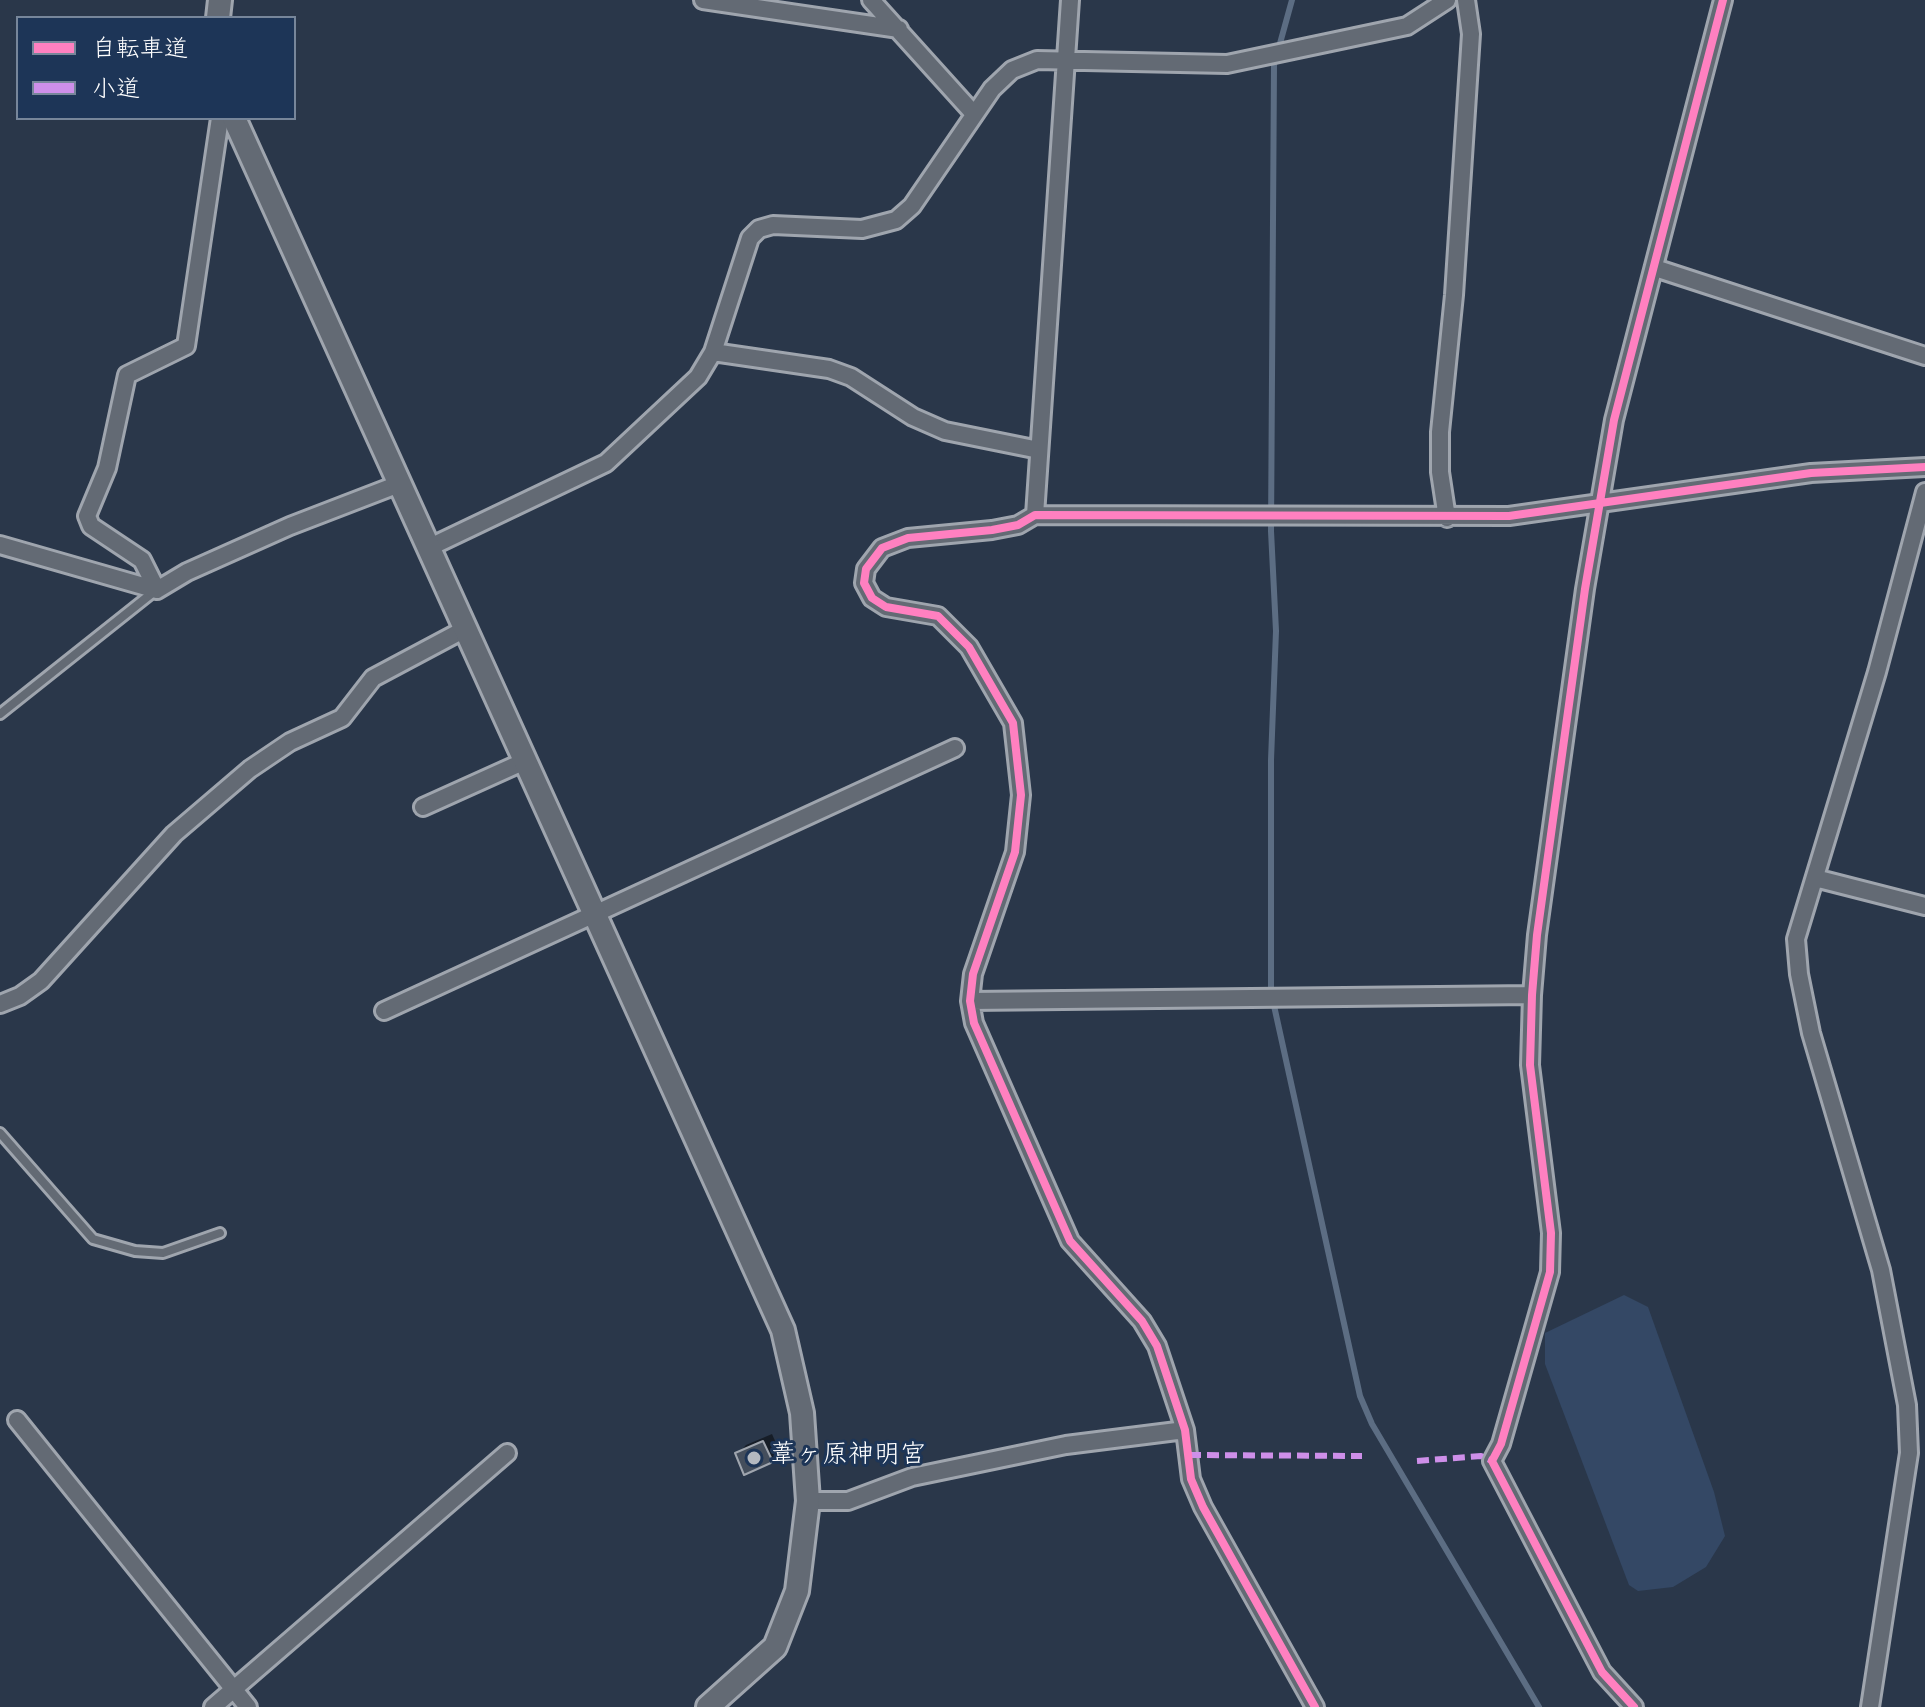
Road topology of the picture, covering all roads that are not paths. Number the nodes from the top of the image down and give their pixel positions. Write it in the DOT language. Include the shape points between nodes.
graph roads {
  1 [pos="703,0"];
  2 [pos="871,0"];
  3 [pos="1070,0"];
  4 [pos="1447,0"];
  5 [pos="1466,0"];
  6 [pos="1723,0"];
  7 [pos="899,29"];
  8 [pos="1066,59"];
  9 [pos="974,114"];
  10 [pos="220,120"];
  11 [pos="235,120"];
  12 [pos="1655,268"];
  13 [pos="713,352"];
  14 [pos="1925,356"];
  15 [pos="1039,450"];
  16 [pos="1925,467"];
  17 [pos="399,484"];
  18 [pos="1925,492"];
  19 [pos="1599,503"];
  20 [pos="1035,515"];
  21 [pos="1447,518"];
  22 [pos="0,545"];
  23 [pos="428,548"];
  24 [pos="157,590"];
  25 [pos="465,629"];
  26 [pos="0,714"];
  27 [pos="955,748"];
  28 [pos="525,761"];
  29 [pos="423,807"];
  30 [pos="1815,878"];
  31 [pos="1925,906"];
  32 [pos="595,915"];
  33 [pos="1532,995"];
  34 [pos="970,1001"];
  35 [pos="0,1004"];
  36 [pos="384,1011"];
  37 [pos="0,1133"];
  38 [pos="220,1233"];
  39 [pos="17,1420"];
  40 [pos="1185,1430"];
  41 [pos="507,1453"];
  42 [pos="808,1501"];
  43 [pos="234,1690"];
  44 [pos="213,1707"];
  45 [pos="248,1707"];
  46 [pos="708,1707"];
  47 [pos="1315,1707"];
  48 [pos="1634,1707"];
  49 [pos="1870,1707"];
  1 -- 7 [label="street"];
  2 -- 7 [label="street"];
  3 -- 8 [label="street"];
  4 -- 8 [label="street" via="1407,26 1227,64"];
  5 -- 21 [label="street" via="1471,34 1440,432"];
  6 -- 12 [label="street"];
  7 -- 9 [label="street"];
  8 -- 9 [label="street" via="1037,60 1012,70"];
  8 -- 15 [label="street"];
  9 -- 13 [label="street" via="912,206 896,220 862,229 759,229 750,238"];
  10 -- 24 [label="street" via="186,346 127,375 107,468 87,516 91,526 142,560"];
  11 -- 17 [label="street"];
  12 -- 14 [label="street"];
  12 -- 19 [label="street" via="1614,420"];
  13 -- 15 [label="street" via="829,369 945,431"];
  13 -- 23 [label="street" via="698,377 606,463"];
  15 -- 20 [label="street"];
  16 -- 19 [label="street" via="1811,473"];
  17 -- 23 [label="street"];
  17 -- 24 [label="street" via="290,526"];
  18 -- 30 [label="street"];
  19 -- 21 [label="street" via="1509,516"];
  19 -- 33 [label="street"];
  20 -- 21 [label="street"];
  20 -- 34 [label="street" via="1018,525 908,538 882,548 866,569 864,583 872,598 886,607 938,616 969,647 1013,723 1021,795 1015,852 973,974"];
  22 -- 24 [label="street"];
  23 -- 25 [label="street"];
  24 -- 26 [label="lane"];
  25 -- 28 [label="street"];
  25 -- 35 [label="street" via="373,678 342,718 290,742 250,769 174,834 41,981"];
  27 -- 32 [label="street"];
  28 -- 29 [label="street"];
  28 -- 32 [label="street"];
  30 -- 31 [label="street"];
  30 -- 49 [label="street" via="1796,939 1799,974 1811,1033 1881,1270 1907,1405 1909,1453"];
  32 -- 36 [label="street"];
  32 -- 42 [label="street" via="783,1330 802,1413"];
  33 -- 34 [label="street"];
  33 -- 48 [label="street" via="1530,1065 1551,1233 1550,1272 1492,1461 1602,1672"];
  34 -- 40 [label="street" via="974,1023 1070,1241 1142,1321 1157,1346"];
  37 -- 38 [label="lane" via="93,1239 163,1253"];
  39 -- 43 [label="street"];
  40 -- 42 [label="street" via="1066,1445 912,1477 848,1501"];
  40 -- 47 [label="street" via="1191,1479 1203,1507"];
  41 -- 43 [label="street"];
  42 -- 46 [label="street" via="797,1591 775,1647"];
  43 -- 44 [label="street"];
  43 -- 45 [label="street"];
}
